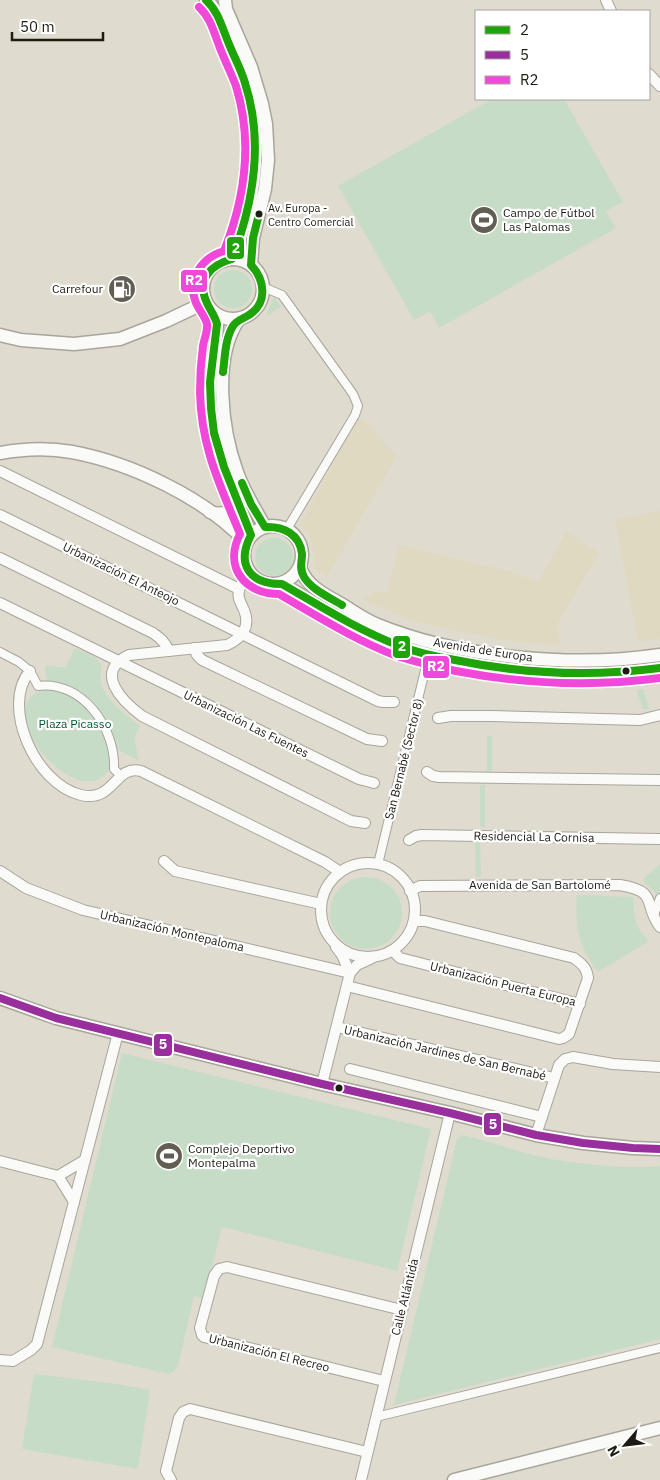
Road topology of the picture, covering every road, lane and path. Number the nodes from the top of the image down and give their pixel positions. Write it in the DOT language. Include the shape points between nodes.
graph roads {
  1 [pos="206,0"];
  2 [pos="224,0"];
  3 [pos="650,75"];
  4 [pos="660,86"];
  5 [pos="232,259"];
  6 [pos="251,264"];
  7 [pos="263,287"];
  8 [pos="206,302"];
  9 [pos="214,312"];
  10 [pos="239,319"];
  11 [pos="0,335"];
  12 [pos="0,453"];
  13 [pos="0,471"];
  14 [pos="237,499"];
  15 [pos="209,511"];
  16 [pos="0,515"];
  17 [pos="265,527"];
  18 [pos="287,529"];
  19 [pos="249,539"];
  20 [pos="0,558"];
  21 [pos="300,567"];
  22 [pos="250,574"];
  23 [pos="282,584"];
  24 [pos="239,589"];
  25 [pos="0,603"];
  26 [pos="243,634"];
  27 [pos="194,648"];
  28 [pos="169,651"];
  29 [pos="0,652"];
  30 [pos="429,654"];
  31 [pos="660,655"];
  32 [pos="119,661"];
  33 [pos="660,668"];
  34 [pos="30,671"];
  35 [pos="394,702"];
  36 [pos="660,715"];
  37 [pos="438,718"];
  38 [pos="382,741"];
  39 [pos="427,772"];
  40 [pos="122,776"];
  41 [pos="660,780"];
  42 [pos="374,783"];
  43 [pos="365,823"];
  44 [pos="409,840"];
  45 [pos="660,840"];
  46 [pos="164,860"];
  47 [pos="378,864"];
  48 [pos="0,871"];
  49 [pos="340,872"];
  50 [pos="410,891"];
  51 [pos="660,898"];
  52 [pos="321,904"];
  53 [pos="654,915"];
  54 [pos="414,921"];
  55 [pos="660,927"];
  56 [pos="333,942"];
  57 [pos="392,951"];
  58 [pos="375,957"];
  59 [pos="350,973"];
  60 [pos="346,986"];
  61 [pos="0,998"];
  62 [pos="580,1004"];
  63 [pos="336,1027"];
  64 [pos="118,1033"];
  65 [pos="660,1067"];
  66 [pos="350,1070"];
  67 [pos="554,1078"];
  68 [pos="322,1084"];
  69 [pos="450,1113"];
  70 [pos="542,1117"];
  71 [pos="536,1135"];
  72 [pos="660,1149"];
  73 [pos="84,1160"];
  74 [pos="0,1161"];
  75 [pos="58,1176"];
  76 [pos="74,1202"];
  77 [pos="402,1310"];
  78 [pos="660,1348"];
  79 [pos="0,1360"];
  80 [pos="384,1380"];
  81 [pos="376,1417"];
  82 [pos="660,1428"];
  83 [pos="367,1452"];
  84 [pos="171,1480"];
  85 [pos="361,1480"];
  86 [pos="454,1480"];
  1 -- 5 [label="street" via="216,13 241,71 254,123 254,180 242,235"];
  2 -- 6 [label="street" via="251,67 266,124 268,160 265,189 253,238"];
  3 -- 4 [label="street"];
  5 -- 6 [label="street"];
  5 -- 8 [label="street" via="217,263 207,274 203,292"];
  6 -- 7 [label="street"];
  7 -- 10 [label="street" via="257,308"];
  7 -- 18 [label="street" via="282,295 353,394 358,406"];
  8 -- 9 [label="street"];
  8 -- 11 [label="street" via="120,339 74,344"];
  9 -- 10 [label="street" via="230,320"];
  9 -- 14 [label="street" via="217,326 211,369 212,415 220,455"];
  10 -- 17 [label="street" via="229,335 225,353 224,417 237,472"];
  12 -- 15 [label="street" via="33,449 101,458 153,478"];
  13 -- 24 [label="street"];
  14 -- 15 [label="street" via="234,507 226,513"];
  14 -- 19 [label="street"];
  15 -- 19 [label="street"];
  16 -- 26 [label="street, Urbanización El Anteojo"];
  17 -- 18 [label="street"];
  17 -- 19 [label="street"];
  18 -- 21 [label="street" via="294,534 302,550"];
  19 -- 22 [label="street" via="244,559"];
  20 -- 28 [label="street" via="153,633 160,637"];
  21 -- 23 [label="street" via="290,580"];
  21 -- 31 [label="street, Avenida de Europa" via="312,586 376,624 460,649 532,659 596,660"];
  22 -- 23 [label="street" via="264,584"];
  22 -- 24 [label="street"];
  23 -- 30 [label="street, Avenida de Europa" via="377,637"];
  24 -- 26 [label="street" via="246,618"];
  25 -- 32 [label="street"];
  26 -- 27 [label="street" via="227,645"];
  26 -- 35 [label="street" via="378,700"];
  27 -- 28 [label="street"];
  27 -- 38 [label="street" via="202,660 367,739"];
  28 -- 32 [label="street" via="129,655"];
  29 -- 34 [label="street"];
  30 -- 33 [label="street, Avenida de Europa" via="530,671 591,673"];
  30 -- 47 [label="street, San Bernabé (Sector 8)"];
  32 -- 42 [label="street, Urbanización Las Fuentes" via="359,779"];
  32 -- 43 [label="street" via="111,677 113,685 123,700 142,716 352,821"];
  34 -- 40 [label="street" via="38,686 48,684 71,691 95,712 111,740 114,769"];
  34 -- 40 [label="street" via="17,684 12,708 20,739 34,763 56,783 82,796 104,793"];
  36 -- 37 [label="street" via="640,720 491,716"];
  39 -- 41 [label="street" via="439,777"];
  40 -- 49 [label="street" via="130,770 141,771"];
  44 -- 45 [label="street, Residencial La Cornisa" via="422,835"];
  46 -- 52 [label="street" via="175,871"];
  47 -- 49 [label="street" via="360,864"];
  47 -- 50 [label="street" via="395,872"];
  48 -- 59 [label="street, Urbanización Montepaloma" via="26,888 83,910"];
  49 -- 52 [label="street" via="329,883"];
  50 -- 53 [label="street, Avenida de San Bartolomé" via="420,886 620,885 642,890 649,898"];
  50 -- 54 [label="street"];
  51 -- 53 [label="street"];
  52 -- 56 [label="street" via="321,918"];
  53 -- 55 [label="street, Avenida de San Bartolomé"];
  54 -- 57 [label="street" via="406,938"];
  54 -- 62 [label="street, Urbanización Puerta Europa" via="574,958 585,968 588,978"];
  56 -- 58 [label="street" via="348,953"];
  56 -- 59 [label="street"];
  57 -- 58 [label="street"];
  57 -- 62 [label="street, Urbanización Puerta Europa" via="400,958"];
  58 -- 59 [label="street" via="357,965"];
  59 -- 60 [label="street"];
  60 -- 62 [label="street" via="559,1038 570,1034"];
  60 -- 63 [label="street"];
  61 -- 64 [label="street" via="56,1018"];
  63 -- 67 [label="street, Urbanización Jardines de San Bernabé"];
  63 -- 68 [label="street"];
  64 -- 68 [label="street"];
  64 -- 73 [label="street"];
  65 -- 67 [label="street" via="569,1057 562,1061"];
  66 -- 70 [label="street"];
  67 -- 70 [label="street"];
  68 -- 69 [label="street"];
  69 -- 71 [label="street"];
  69 -- 77 [label="street, Calle Atlántida"];
  70 -- 71 [label="street"];
  71 -- 72 [label="street" via="583,1143"];
  73 -- 75 [label="street"];
  73 -- 76 [label="street"];
  74 -- 75 [label="street"];
  75 -- 76 [label="street"];
  76 -- 79 [label="street" via="37,1344 13,1362"];
  77 -- 80 [label="street, Calle Atlántida"];
  77 -- 80 [label="street, Urbanización El Recreo" via="227,1267 219,1269 214,1276 200,1328 204,1337"];
  78 -- 81 [label="street"];
  80 -- 81 [label="street, Calle Atlántida"];
  81 -- 83 [label="street, Calle Atlántida"];
  82 -- 86 [label="street"];
  83 -- 84 [label="street" via="190,1409 178,1418 166,1471"];
  83 -- 85 [label="street, Calle Atlántida"];
}
